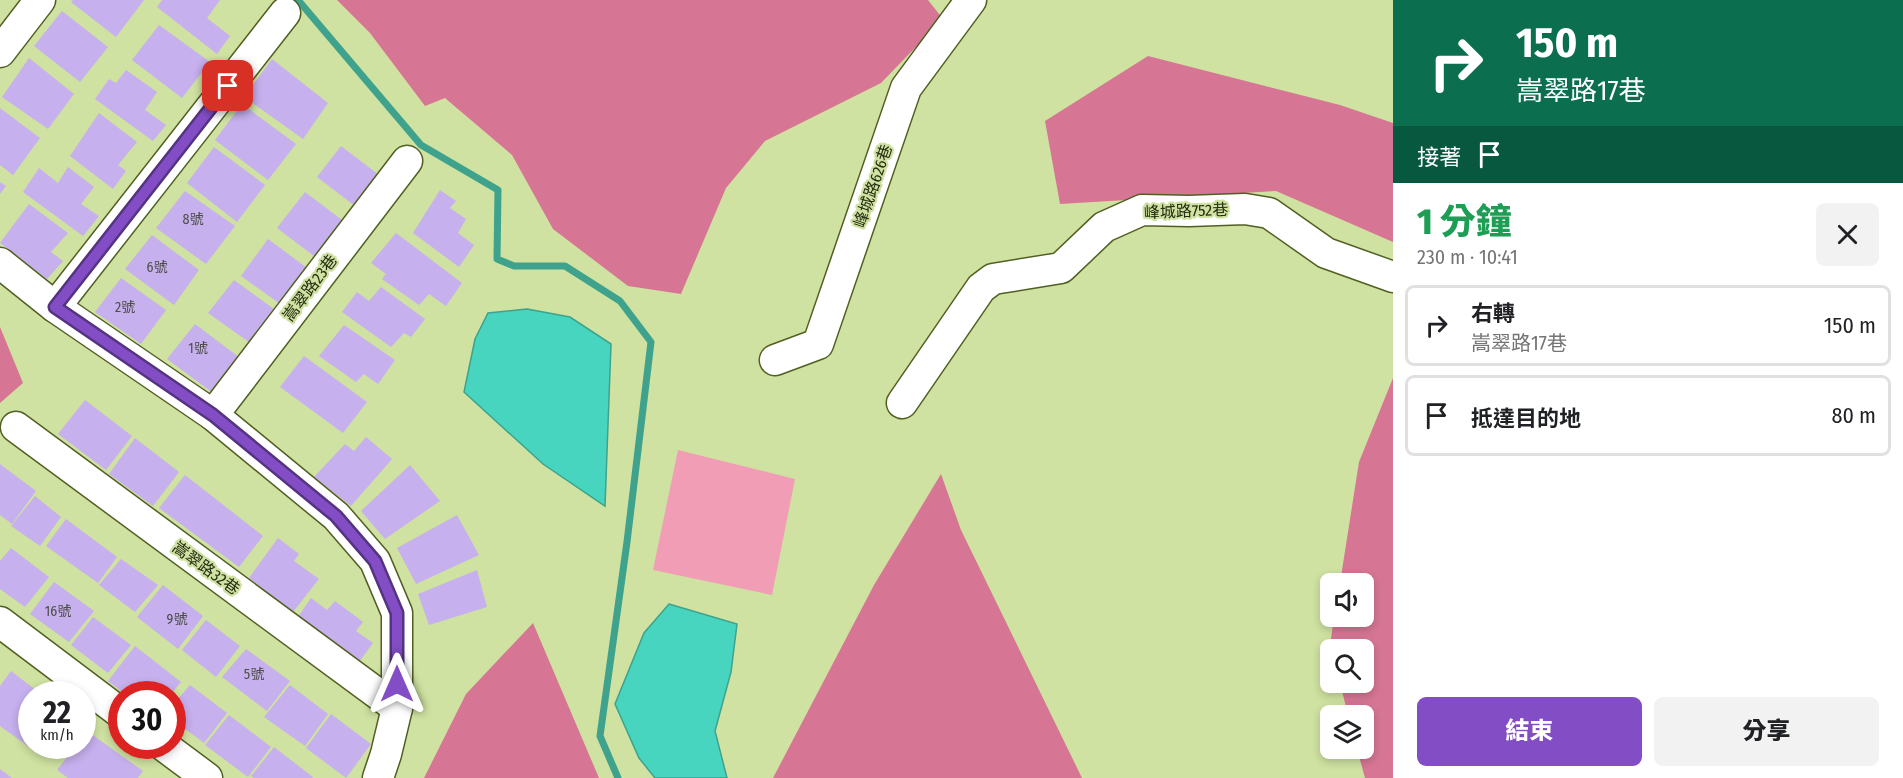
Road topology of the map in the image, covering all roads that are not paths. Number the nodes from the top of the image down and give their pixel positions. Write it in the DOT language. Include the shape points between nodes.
graph roads {
  1 [pos="40,0"];
  2 [pos="971,0"];
  3 [pos="285,13"];
  4 [pos="0,52"];
  5 [pos="407,161"];
  6 [pos="0,263"];
  7 [pos="1393,278"];
  8 [pos="55,307"];
  9 [pos="775,360"];
  10 [pos="902,403"];
  11 [pos="213,415"];
  12 [pos="16,427"];
  13 [pos="0,622"];
  14 [pos="108,703"];
  15 [pos="397,708"];
  16 [pos="181,759"];
  17 [pos="207,778"];
  18 [pos="378,778"];
  1 -- 4 [label="street"];
  2 -- 9 [label="street, 峰城路626巷" via="906,88 818,344"];
  3 -- 8 [label="street"];
  5 -- 11 [label="street, 嵩翠路23巷"];
  6 -- 8 [label="street"];
  7 -- 10 [label="street, 峰城路752巷" via="1326,253 1269,213 1245,209 1142,210 1104,227 1060,268 993,279 981,288"];
  8 -- 11 [label="street"];
  11 -- 15 [label="street" via="336,516 375,561 397,613"];
  12 -- 15 [label="street, 嵩翠路32巷"];
  13 -- 14 [label="street"];
  15 -- 18 [label="street"];
  16 -- 17 [label="street"];
}
